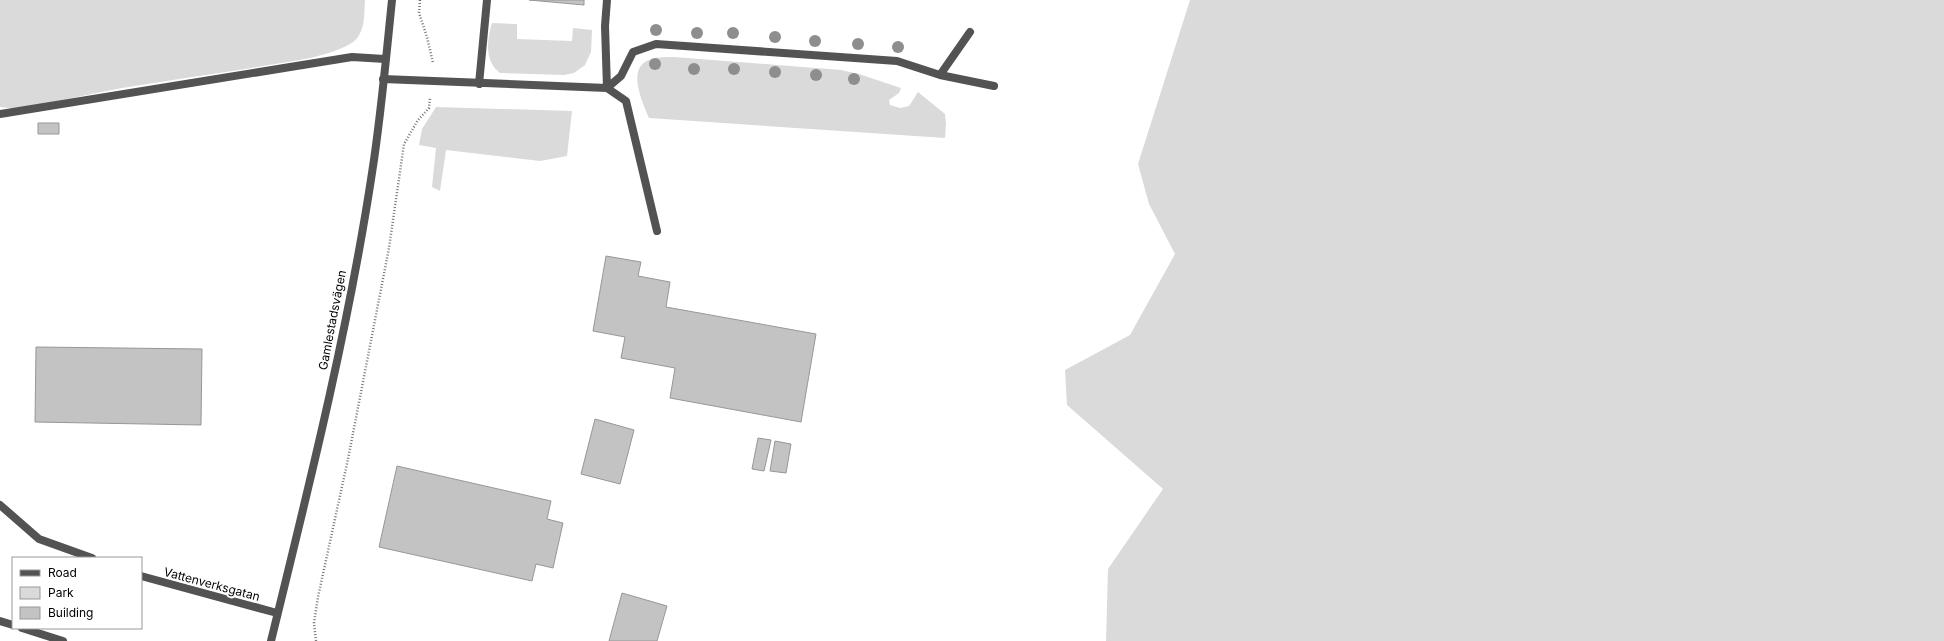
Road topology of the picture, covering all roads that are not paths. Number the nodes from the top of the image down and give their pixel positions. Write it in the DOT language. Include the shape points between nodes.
graph roads {
  1 [pos="392,0"];
  2 [pos="487,0"];
  3 [pos="607,0"];
  4 [pos="970,32"];
  5 [pos="385,59"];
  6 [pos="940,75"];
  7 [pos="383,79"];
  8 [pos="479,84"];
  9 [pos="994,86"];
  10 [pos="607,88"];
  11 [pos="0,114"];
  12 [pos="657,230"];
  13 [pos="2,508"];
  14 [pos="89,557"];
  15 [pos="142,576"];
  16 [pos="278,614"];
  17 [pos="0,621"];
  18 [pos="12,625"];
  19 [pos="25,629"];
  20 [pos="63,641"];
  21 [pos="271,641"];
  1 -- 5 [label="street, Gamlestadsvägen"];
  2 -- 8 [label="street"];
  3 -- 10 [label="street"];
  4 -- 6 [label="street"];
  5 -- 7 [label="street, Gamlestadsvägen"];
  5 -- 11 [label="street" via="352,58"];
  6 -- 9 [label="street"];
  6 -- 10 [label="street" via="897,61 656,44 633,52 621,76"];
  7 -- 8 [label="street"];
  7 -- 16 [label="street, Gamlestadsvägen" via="372,172 344,326"];
  8 -- 10 [label="street"];
  10 -- 12 [label="street" via="626,101"];
  13 -- 14 [label="street" via="39,538"];
  15 -- 16 [label="street, Vattenverksgatan"];
  16 -- 21 [label="street, Gamlestadsvägen"];
  17 -- 18 [label="street"];
  19 -- 20 [label="street"];
}
